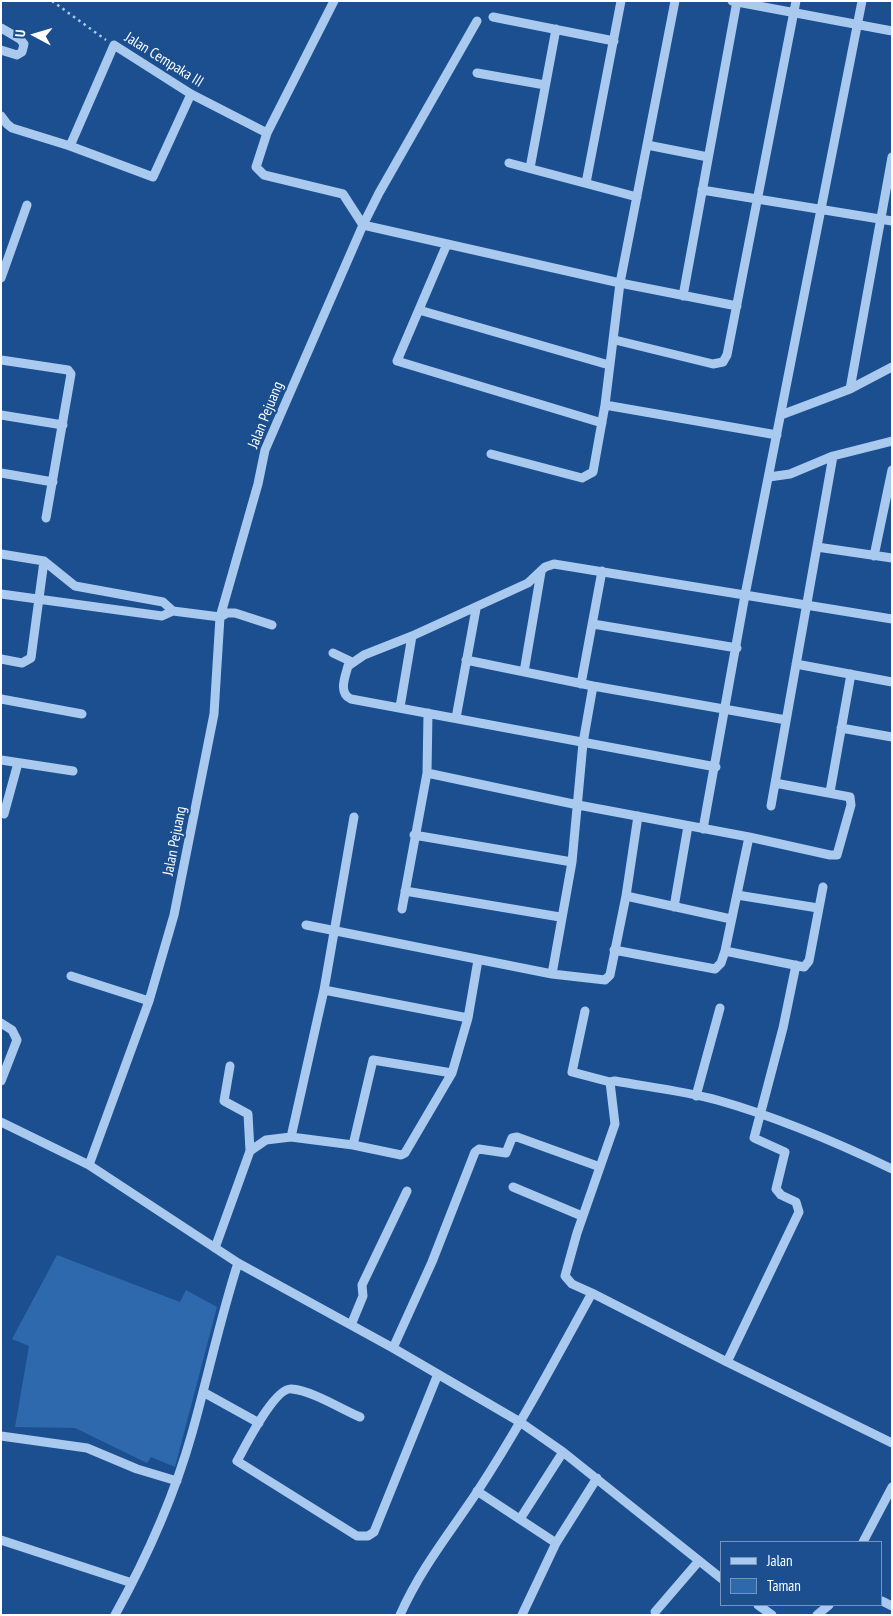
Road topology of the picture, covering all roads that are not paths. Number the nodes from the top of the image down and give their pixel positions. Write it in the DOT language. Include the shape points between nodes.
graph roads {
  1 [pos="334,1"];
  2 [pos="622,1"];
  3 [pos="675,1"];
  4 [pos="796,1"];
  5 [pos="862,1"];
  6 [pos="735,2"];
  7 [pos="794,12"];
  8 [pos="493,17"];
  9 [pos="477,21"];
  10 [pos="858,24"];
  11 [pos="1,28"];
  12 [pos="556,29"];
  13 [pos="892,31"];
  14 [pos="614,41"];
  15 [pos="1,50"];
  16 [pos="477,73"];
  17 [pos="546,86"];
  18 [pos="192,94"];
  19 [pos="1,116"];
  20 [pos="267,133"];
  21 [pos="70,146"];
  22 [pos="647,146"];
  23 [pos="708,156"];
  24 [pos="892,157"];
  25 [pos="509,162"];
  26 [pos="530,168"];
  27 [pos="586,183"];
  28 [pos="702,190"];
  29 [pos="637,197"];
  30 [pos="759,199"];
  31 [pos="27,205"];
  32 [pos="822,209"];
  33 [pos="881,219"];
  34 [pos="892,222"];
  35 [pos="363,224"];
  36 [pos="447,244"];
  37 [pos="1,278"];
  38 [pos="620,283"];
  39 [pos="683,296"];
  40 [pos="737,306"];
  41 [pos="419,310"];
  42 [pos="615,340"];
  43 [pos="1,360"];
  44 [pos="609,365"];
  45 [pos="892,367"];
  46 [pos="850,389"];
  47 [pos="605,405"];
  48 [pos="1,415"];
  49 [pos="781,415"];
  50 [pos="602,422"];
  51 [pos="63,425"];
  52 [pos="777,435"];
  53 [pos="892,441"];
  54 [pos="491,454"];
  55 [pos="834,456"];
  56 [pos="892,470"];
  57 [pos="1,473"];
  58 [pos="769,476"];
  59 [pos="53,482"];
  60 [pos="889,502"];
  61 [pos="46,518"];
  62 [pos="818,547"];
  63 [pos="1,554"];
  64 [pos="874,556"];
  65 [pos="892,558"];
  66 [pos="44,561"];
  67 [pos="602,571"];
  68 [pos="541,572"];
  69 [pos="75,586"];
  70 [pos="1,594"];
  71 [pos="745,595"];
  72 [pos="40,600"];
  73 [pos="73,603"];
  74 [pos="808,604"];
  75 [pos="476,609"];
  76 [pos="173,611"];
  77 [pos="220,617"];
  78 [pos="892,619"];
  79 [pos="272,624"];
  80 [pos="592,624"];
  81 [pos="412,636"];
  82 [pos="737,648"];
  83 [pos="333,652"];
  84 [pos="1,659"];
  85 [pos="466,660"];
  86 [pos="352,662"];
  87 [pos="796,664"];
  88 [pos="524,672"];
  89 [pos="851,674"];
  90 [pos="892,682"];
  91 [pos="581,684"];
  92 [pos="593,686"];
  93 [pos="1,699"];
  94 [pos="400,707"];
  95 [pos="725,710"];
  96 [pos="428,713"];
  97 [pos="82,714"];
  98 [pos="456,718"];
  99 [pos="786,720"];
  100 [pos="841,728"];
  101 [pos="892,737"];
  102 [pos="583,743"];
  103 [pos="1,760"];
  104 [pos="18,763"];
  105 [pos="716,767"];
  106 [pos="73,771"];
  107 [pos="427,773"];
  108 [pos="774,783"];
  109 [pos="830,792"];
  110 [pos="578,805"];
  111 [pos="771,806"];
  112 [pos="4,814"];
  113 [pos="638,816"];
  114 [pos="354,817"];
  115 [pos="688,826"];
  116 [pos="703,829"];
  117 [pos="414,835"];
  118 [pos="749,836"];
  119 [pos="572,862"];
  120 [pos="823,887"];
  121 [pos="405,891"];
  122 [pos="737,895"];
  123 [pos="626,896"];
  124 [pos="674,907"];
  125 [pos="818,908"];
  126 [pos="402,909"];
  127 [pos="560,917"];
  128 [pos="732,919"];
  129 [pos="306,925"];
  130 [pos="334,930"];
  131 [pos="614,950"];
  132 [pos="725,951"];
  133 [pos="478,960"];
  134 [pos="796,965"];
  135 [pos="552,974"];
  136 [pos="72,976"];
  137 [pos="324,990"];
  138 [pos="150,1001"];
  139 [pos="720,1008"];
  140 [pos="585,1011"];
  141 [pos="468,1018"];
  142 [pos="1,1023"];
  143 [pos="230,1066"];
  144 [pos="452,1073"];
  145 [pos="1,1081"];
  146 [pos="610,1082"];
  147 [pos="696,1096"];
  148 [pos="759,1114"];
  149 [pos="1,1122"];
  150 [pos="291,1137"];
  151 [pos="353,1145"];
  152 [pos="250,1151"];
  153 [pos="88,1165"];
  154 [pos="600,1167"];
  155 [pos="892,1168"];
  156 [pos="513,1188"];
  157 [pos="407,1191"];
  158 [pos="582,1216"];
  159 [pos="215,1248"];
  160 [pos="238,1263"];
  161 [pos="592,1294"];
  162 [pos="351,1325"];
  163 [pos="393,1348"];
  164 [pos="727,1362"];
  165 [pos="438,1374"];
  166 [pos="203,1392"];
  167 [pos="360,1417"];
  168 [pos="520,1422"];
  169 [pos="259,1423"];
  170 [pos="1,1436"];
  171 [pos="892,1443"];
  172 [pos="563,1452"];
  173 [pos="597,1478"];
  174 [pos="177,1481"];
  175 [pos="892,1487"];
  176 [pos="477,1491"];
  177 [pos="520,1519"];
  178 [pos="1,1540"];
  179 [pos="865,1541"];
  180 [pos="556,1542"];
  181 [pos="698,1562"];
  182 [pos="720,1578"];
  183 [pos="132,1583"];
  184 [pos="759,1606"];
  185 [pos="828,1606"];
  186 [pos="655,1612"];
  187 [pos="115,1615"];
  188 [pos="400,1615"];
  189 [pos="522,1615"];
  190 [pos="772,1615"];
  191 [pos="817,1615"];
  1 -- 20 [label="street"];
  2 -- 14 [label="street"];
  3 -- 22 [label="street"];
  4 -- 7 [label="street"];
  5 -- 10 [label="street"];
  6 -- 7 [label="street"];
  6 -- 23 [label="street"];
  7 -- 10 [label="street"];
  7 -- 30 [label="street"];
  8 -- 12 [label="street"];
  9 -- 35 [label="street, Jalan Pejuang"];
  10 -- 13 [label="street"];
  10 -- 32 [label="street"];
  11 -- 15 [label="street" via="24,44 22,52 17,55"];
  12 -- 14 [label="street"];
  12 -- 17 [label="street"];
  14 -- 27 [label="street"];
  16 -- 17 [label="street"];
  17 -- 26 [label="street"];
  18 -- 20 [label="street, Jalan Cempaka III"];
  18 -- 21 [label="street" via="153,178"];
  18 -- 21 [label="street, Jalan Cempaka III" via="114,45"];
  19 -- 21 [label="street" via="12,128"];
  20 -- 35 [label="street" via="256,165 259,172 343,194"];
  22 -- 23 [label="street"];
  22 -- 29 [label="street"];
  23 -- 28 [label="street"];
  24 -- 33 [label="street"];
  25 -- 26 [label="street"];
  26 -- 27 [label="street"];
  27 -- 29 [label="street"];
  28 -- 30 [label="street"];
  28 -- 39 [label="street"];
  29 -- 38 [label="street"];
  30 -- 32 [label="street"];
  30 -- 40 [label="street"];
  31 -- 37 [label="street"];
  32 -- 33 [label="street"];
  32 -- 49 [label="street"];
  33 -- 34 [label="street"];
  33 -- 46 [label="street"];
  35 -- 36 [label="street"];
  35 -- 77 [label="street, Jalan Pejuang" via="265,450"];
  36 -- 38 [label="street"];
  36 -- 41 [label="street"];
  38 -- 39 [label="street"];
  38 -- 42 [label="street"];
  39 -- 40 [label="street"];
  40 -- 42 [label="street" via="727,355 719,364"];
  41 -- 44 [label="street"];
  41 -- 50 [label="street" via="397,361"];
  42 -- 44 [label="street"];
  43 -- 51 [label="street" via="68,370 72,378"];
  44 -- 47 [label="street"];
  45 -- 46 [label="street"];
  46 -- 49 [label="street"];
  47 -- 50 [label="street"];
  47 -- 52 [label="street"];
  48 -- 51 [label="street"];
  49 -- 52 [label="street"];
  50 -- 54 [label="street" via="593,472 588,477"];
  51 -- 59 [label="street"];
  52 -- 58 [label="street"];
  53 -- 55 [label="street"];
  55 -- 58 [label="street" via="790,474"];
  55 -- 62 [label="street"];
  56 -- 60 [label="street"];
  57 -- 59 [label="street"];
  58 -- 71 [label="street"];
  59 -- 61 [label="street"];
  60 -- 64 [label="street"];
  62 -- 64 [label="street"];
  62 -- 74 [label="street"];
  63 -- 66 [label="street"];
  64 -- 65 [label="street"];
  66 -- 69 [label="street"];
  66 -- 72 [label="street"];
  67 -- 68 [label="street" via="560,564 550,565"];
  67 -- 71 [label="street"];
  67 -- 80 [label="street"];
  68 -- 75 [label="street" via="528,583"];
  68 -- 88 [label="street"];
  69 -- 73 [label="street"];
  69 -- 76 [label="street" via="163,602"];
  70 -- 72 [label="street"];
  71 -- 74 [label="street"];
  71 -- 82 [label="street"];
  72 -- 73 [label="street"];
  72 -- 84 [label="street" via="31,658 22,663"];
  73 -- 76 [label="street" via="162,616"];
  74 -- 78 [label="street"];
  74 -- 87 [label="street"];
  75 -- 81 [label="street"];
  75 -- 85 [label="street"];
  76 -- 77 [label="street"];
  77 -- 79 [label="street" via="235,613"];
  77 -- 138 [label="street, Jalan Pejuang" via="214,714 174,915"];
  80 -- 82 [label="street"];
  80 -- 91 [label="street"];
  81 -- 86 [label="street"];
  81 -- 94 [label="street"];
  82 -- 95 [label="street"];
  83 -- 86 [label="street"];
  85 -- 88 [label="street"];
  85 -- 98 [label="street"];
  86 -- 94 [label="street" via="348,666 343,691 346,697"];
  87 -- 89 [label="street"];
  87 -- 99 [label="street"];
  88 -- 91 [label="street"];
  89 -- 90 [label="street"];
  89 -- 100 [label="street"];
  91 -- 92 [label="street"];
  92 -- 95 [label="street"];
  92 -- 102 [label="street"];
  93 -- 97 [label="street"];
  94 -- 96 [label="street"];
  95 -- 99 [label="street"];
  95 -- 105 [label="street"];
  96 -- 98 [label="street"];
  96 -- 107 [label="street"];
  98 -- 102 [label="street"];
  99 -- 108 [label="street"];
  100 -- 101 [label="street"];
  100 -- 109 [label="street"];
  102 -- 105 [label="street"];
  102 -- 110 [label="street"];
  103 -- 104 [label="street"];
  104 -- 106 [label="street"];
  104 -- 112 [label="street"];
  105 -- 116 [label="street"];
  107 -- 110 [label="street"];
  107 -- 117 [label="street"];
  108 -- 109 [label="street"];
  108 -- 111 [label="street"];
  109 -- 118 [label="street" via="846,795 851,801 837,854"];
  110 -- 113 [label="street"];
  110 -- 119 [label="street"];
  113 -- 115 [label="street"];
  113 -- 123 [label="street"];
  114 -- 130 [label="street"];
  115 -- 116 [label="street"];
  115 -- 124 [label="street"];
  116 -- 118 [label="street"];
  117 -- 119 [label="street"];
  117 -- 121 [label="street"];
  118 -- 122 [label="street"];
  119 -- 127 [label="street"];
  120 -- 125 [label="street"];
  121 -- 126 [label="street"];
  121 -- 127 [label="street"];
  122 -- 125 [label="street"];
  122 -- 128 [label="street"];
  123 -- 124 [label="street"];
  123 -- 131 [label="street"];
  124 -- 128 [label="street"];
  125 -- 134 [label="street" via="809,961 804,967"];
  127 -- 135 [label="street"];
  128 -- 132 [label="street"];
  129 -- 130 [label="street"];
  130 -- 133 [label="street"];
  130 -- 137 [label="street"];
  131 -- 132 [label="street" via="715,969"];
  131 -- 135 [label="street" via="610,975 606,980"];
  132 -- 134 [label="street"];
  133 -- 135 [label="street"];
  133 -- 141 [label="street"];
  134 -- 148 [label="street"];
  136 -- 138 [label="street"];
  137 -- 141 [label="street"];
  137 -- 150 [label="street"];
  138 -- 153 [label="street, Jalan Pejuang"];
  139 -- 147 [label="street"];
  140 -- 146 [label="street" via="572,1072"];
  141 -- 144 [label="street"];
  142 -- 145 [label="street" via="12,1030 16,1040"];
  143 -- 152 [label="street" via="224,1101 250,1116"];
  144 -- 151 [label="street" via="405,1154"];
  144 -- 151 [label="street" via="373,1060"];
  146 -- 147 [label="street"];
  146 -- 154 [label="street" via="615,1124"];
  147 -- 148 [label="street"];
  148 -- 155 [label="street"];
  148 -- 164 [label="street" via="754,1138 785,1152 776,1189 780,1195 796,1202 799,1212"];
  149 -- 153 [label="street"];
  150 -- 151 [label="street"];
  150 -- 152 [label="street" via="266,1140"];
  152 -- 159 [label="street"];
  153 -- 159 [label="street"];
  154 -- 158 [label="street"];
  154 -- 163 [label="street" via="517,1137 512,1138 506,1153 479,1149 475,1152 432,1262"];
  156 -- 158 [label="street"];
  157 -- 162 [label="street" via="362,1285 363,1296"];
  158 -- 161 [label="street" via="565,1276 572,1284"];
  159 -- 160 [label="street"];
  160 -- 162 [label="street"];
  160 -- 166 [label="street"];
  161 -- 164 [label="street"];
  161 -- 168 [label="street"];
  162 -- 163 [label="street"];
  163 -- 165 [label="street"];
  164 -- 171 [label="street"];
  165 -- 168 [label="street"];
  165 -- 169 [label="street" via="374,1532 368,1536 357,1536 336,1524 237,1461"];
  166 -- 169 [label="street"];
  166 -- 174 [label="street"];
  167 -- 169 [label="street" via="314,1396 289,1389 276,1398"];
  168 -- 172 [label="street"];
  168 -- 176 [label="street"];
  170 -- 174 [label="street" via="87,1448 137,1469"];
  172 -- 173 [label="street"];
  172 -- 177 [label="street"];
  173 -- 180 [label="street"];
  173 -- 181 [label="street"];
  174 -- 183 [label="street"];
  175 -- 179 [label="street"];
  176 -- 177 [label="street"];
  176 -- 188 [label="street" via="429,1559"];
  177 -- 180 [label="street"];
  178 -- 183 [label="street"];
  180 -- 189 [label="street"];
  181 -- 182 [label="street"];
  181 -- 186 [label="street"];
  183 -- 187 [label="street"];
  184 -- 190 [label="street"];
  185 -- 191 [label="street"];
}
